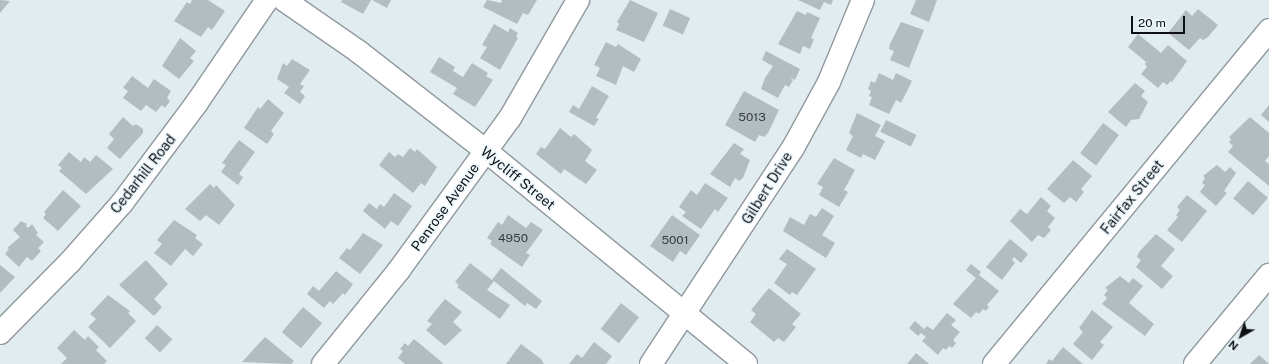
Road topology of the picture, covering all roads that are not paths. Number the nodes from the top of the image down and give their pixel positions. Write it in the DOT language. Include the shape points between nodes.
graph roads {
  1 [pos="267,0"];
  2 [pos="284,0"];
  3 [pos="578,0"];
  4 [pos="863,0"];
  5 [pos="1269,30"];
  6 [pos="486,151"];
  7 [pos="1269,275"];
  8 [pos="685,316"];
  9 [pos="0,333"];
  10 [pos="323,364"];
  11 [pos="651,364"];
  12 [pos="746,364"];
  13 [pos="994,364"];
  14 [pos="1195,364"];
  1 -- 9 [label="street, Cedarhill Road" via="196,104 122,203 70,262"];
  2 -- 6 [label="street, Wycliff Street" via="359,52"];
  3 -- 6 [label="street, Penrose Avenue" via="510,118"];
  4 -- 8 [label="street, Gilbert Drive" via="829,82 793,148"];
  5 -- 13 [label="street, Fairfax Street"];
  6 -- 8 [label="street, Wycliff Street"];
  6 -- 10 [label="street, Penrose Avenue" via="399,270"];
  7 -- 14 [label="street"];
  8 -- 11 [label="street, Gilbert Drive"];
  8 -- 12 [label="street, Wycliff Street"];
}
